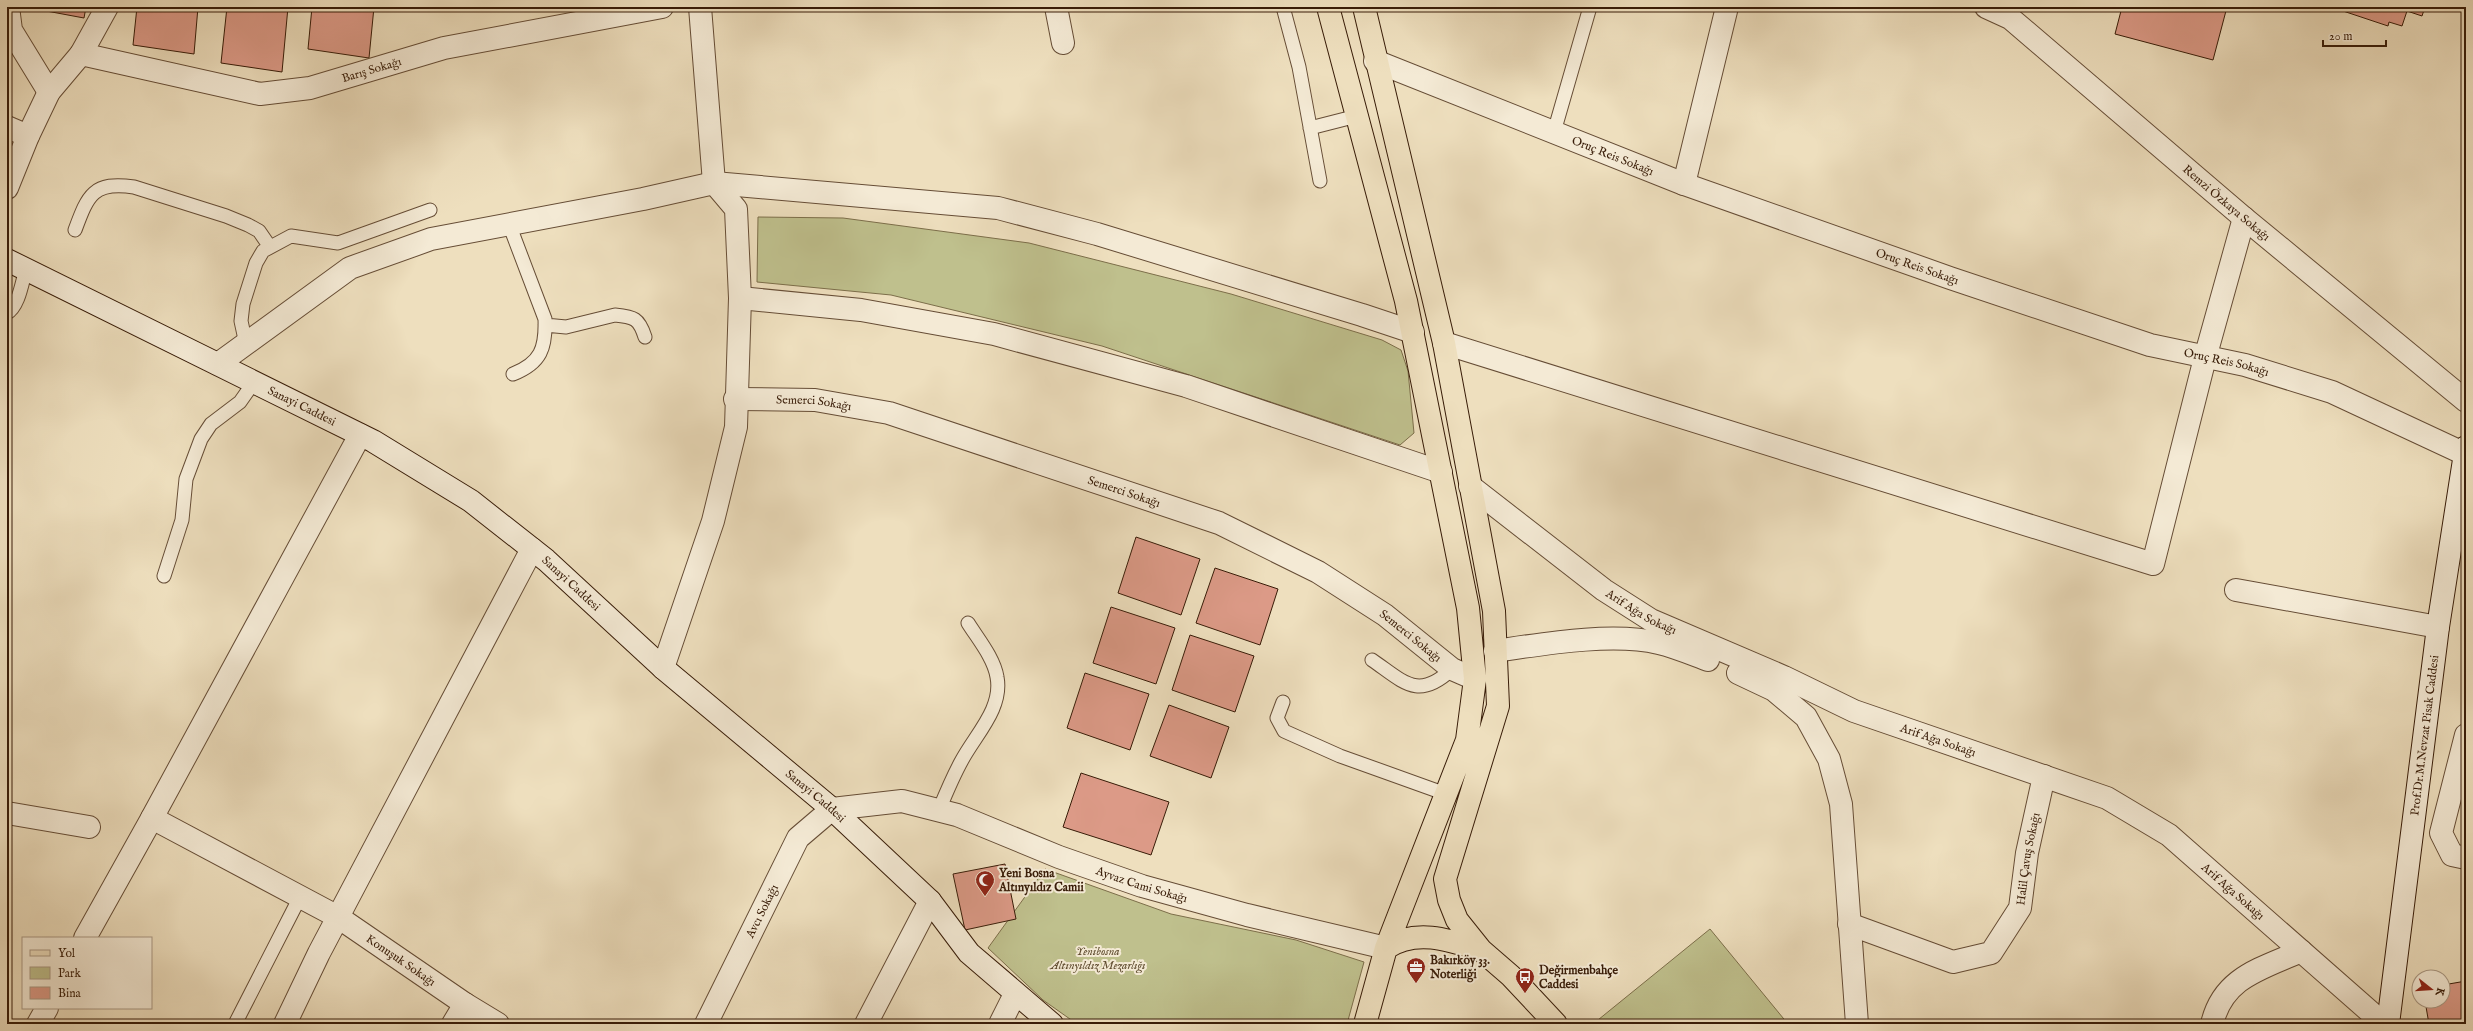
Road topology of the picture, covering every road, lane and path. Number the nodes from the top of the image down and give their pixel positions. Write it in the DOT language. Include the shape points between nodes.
graph roads {
  1 [pos="8,7"];
  2 [pos="107,7"];
  3 [pos="662,7"];
  4 [pos="700,7"];
  5 [pos="1056,7"];
  6 [pos="1283,7"];
  7 [pos="1328,7"];
  8 [pos="1364,7"];
  9 [pos="1590,7"];
  10 [pos="1728,7"];
  11 [pos="1986,7"];
  12 [pos="2012,13"];
  13 [pos="9,29"];
  14 [pos="1063,44"];
  15 [pos="81,54"];
  16 [pos="1375,61"];
  17 [pos="49,92"];
  18 [pos="1357,116"];
  19 [pos="7,127"];
  20 [pos="1310,128"];
  21 [pos="1554,132"];
  22 [pos="28,136"];
  23 [pos="1320,181"];
  24 [pos="714,182"];
  25 [pos="1684,184"];
  26 [pos="7,188"];
  27 [pos="430,210"];
  28 [pos="2244,218"];
  29 [pos="509,224"];
  30 [pos="75,230"];
  31 [pos="270,247"];
  32 [pos="7,260"];
  33 [pos="26,269"];
  34 [pos="740,298"];
  35 [pos="7,313"];
  36 [pos="545,325"];
  37 [pos="1412,332"];
  38 [pos="645,336"];
  39 [pos="1444,343"];
  40 [pos="246,344"];
  41 [pos="2205,358"];
  42 [pos="218,364"];
  43 [pos="513,374"];
  44 [pos="254,382"];
  45 [pos="735,399"];
  46 [pos="2466,401"];
  47 [pos="360,435"];
  48 [pos="2465,451"];
  49 [pos="1441,472"];
  50 [pos="1470,486"];
  51 [pos="532,550"];
  52 [pos="164,576"];
  53 [pos="2236,590"];
  54 [pos="968,622"];
  55 [pos="2438,627"];
  56 [pos="1495,651"];
  57 [pos="1372,660"];
  58 [pos="663,668"];
  59 [pos="1452,669"];
  60 [pos="1475,680"];
  61 [pos="1283,702"];
  62 [pos="2466,735"];
  63 [pos="2044,776"];
  64 [pos="1446,794"];
  65 [pos="832,809"];
  66 [pos="939,810"];
  67 [pos="7,813"];
  68 [pos="152,818"];
  69 [pos="89,827"];
  70 [pos="2466,858"];
  71 [pos="300,897"];
  72 [pos="930,901"];
  73 [pos="338,917"];
  74 [pos="1849,924"];
  75 [pos="86,937"];
  76 [pos="1386,948"];
  77 [pos="1482,950"];
  78 [pos="2301,951"];
  79 [pos="1015,994"];
  80 [pos="465,1004"];
  81 [pos="46,1009"];
  82 [pos="38,1024"];
  83 [pos="235,1024"];
  84 [pos="285,1024"];
  85 [pos="453,1024"];
  86 [pos="498,1024"];
  87 [pos="706,1024"];
  88 [pos="866,1024"];
  89 [pos="1000,1024"];
  90 [pos="1052,1024"];
  91 [pos="1365,1024"];
  92 [pos="1556,1024"];
  93 [pos="1857,1024"];
  94 [pos="2212,1024"];
  95 [pos="2384,1024"];
  96 [pos="2388,1024"];
  1 -- 13 [label="street"];
  2 -- 15 [label="street"];
  3 -- 15 [label="street, Barış Sokağı" via="444,48 310,88 260,94"];
  4 -- 24 [label="street"];
  5 -- 14 [label="street"];
  6 -- 20 [label="lane" via="1299,67"];
  7 -- 18 [label="main road"];
  8 -- 16 [label="main road"];
  9 -- 21 [label="lane"];
  10 -- 25 [label="street"];
  11 -- 12 [label="street, Remzi Özkaya Sokağı"];
  12 -- 28 [label="street, Remzi Özkaya Sokağı"];
  13 -- 17 [label="street"];
  15 -- 17 [label="street"];
  16 -- 21 [label="street, Oruç Reis Sokağı"];
  16 -- 39 [label="main road"];
  17 -- 22 [label="street"];
  18 -- 20 [label="lane"];
  18 -- 37 [label="main road"];
  19 -- 22 [label="street"];
  20 -- 23 [label="lane"];
  21 -- 25 [label="street, Oruç Reis Sokağı"];
  22 -- 26 [label="street"];
  24 -- 29 [label="street" via="643,199"];
  24 -- 34 [label="street" via="736,210"];
  24 -- 37 [label="street" via="998,208 1097,234"];
  25 -- 41 [label="street, Oruç Reis Sokağı" via="2150,345"];
  27 -- 31 [label="lane" via="338,243 292,236"];
  28 -- 41 [label="street"];
  28 -- 46 [label="street, Remzi Özkaya Sokağı"];
  29 -- 36 [label="lane" via="545,319"];
  29 -- 40 [label="street" via="431,239 350,268"];
  30 -- 31 [label="lane" via="92,195 99,189 118,185 134,187 226,216 258,231"];
  31 -- 40 [label="lane" via="256,263 243,304 241,321"];
  32 -- 33 [label="street, Sanayi Caddesi"];
  33 -- 35 [label="lane" via="18,297 11,311"];
  33 -- 42 [label="street, Sanayi Caddesi"];
  34 -- 45 [label="street"];
  34 -- 49 [label="street" via="861,310 994,334 1186,386"];
  36 -- 38 [label="lane" via="566,327 615,315 635,319 640,323"];
  36 -- 43 [label="lane" via="542,350 535,361"];
  37 -- 49 [label="main road"];
  39 -- 41 [label="street" via="2153,564"];
  39 -- 50 [label="main road"];
  40 -- 42 [label="street"];
  41 -- 48 [label="street, Oruç Reis Sokağı" via="2245,365 2332,392"];
  42 -- 44 [label="street, Sanayi Caddesi"];
  44 -- 47 [label="street, Sanayi Caddesi"];
  44 -- 52 [label="lane" via="240,402 212,424 201,438 186,479 182,520"];
  45 -- 58 [label="street" via="736,427 713,521"];
  45 -- 59 [label="street, Semerci Sokağı" via="815,400 889,413 1219,523 1318,572 1384,615"];
  47 -- 51 [label="street, Sanayi Caddesi" via="471,501"];
  47 -- 68 [label="street"];
  48 -- 55 [label="street, Prof.Dr.M.Nevzat Pisak Caddesi"];
  49 -- 60 [label="main road" via="1468,608"];
  50 -- 56 [label="main road" via="1494,611"];
  50 -- 63 [label="street, Arif Ağa Sokağı" via="1604,590 1652,620 1784,677 1854,711"];
  51 -- 58 [label="street, Sanayi Caddesi"];
  51 -- 73 [label="street"];
  53 -- 55 [label="street"];
  54 -- 66 [label="lane" via="995,669 996,698 989,716 961,761"];
  55 -- 96 [label="street, Prof.Dr.M.Nevzat Pisak Caddesi"];
  56 -- 74 [label="street" via="1550,643 1621,639 1658,643 1689,652 1774,690 1806,717 1829,759 1841,804"];
  56 -- 77 [label="main road" via="1498,706 1445,879 1449,900 1457,920"];
  57 -- 59 [label="lane" via="1405,683 1415,686 1434,684"];
  58 -- 65 [label="street, Sanayi Caddesi"];
  59 -- 60 [label="street, Semerci Sokağı"];
  60 -- 64 [label="main road" via="1467,740"];
  61 -- 64 [label="lane" via="1277,718 1284,731 1360,764"];
  62 -- 70 [label="street" via="2441,833 2452,854"];
  63 -- 74 [label="street, Halil Çavuş Sokağı" via="2020,908 1991,953 1952,962"];
  63 -- 78 [label="street, Arif Ağa Sokağı" via="2107,798 2169,835"];
  64 -- 76 [label="main road"];
  65 -- 66 [label="street, Ayvaz Cami Sokağı" via="902,801"];
  65 -- 72 [label="street, Sanayi Caddesi"];
  65 -- 87 [label="street, Avcı Sokağı" via="798,838"];
  66 -- 76 [label="street, Ayvaz Cami Sokağı" via="1142,886 1247,915"];
  67 -- 69 [label="street"];
  68 -- 71 [label="street, Konuşuk Sokağı"];
  68 -- 75 [label="street"];
  71 -- 73 [label="street, Konuşuk Sokağı"];
  71 -- 83 [label="lane"];
  72 -- 79 [label="street, Sanayi Caddesi" via="969,953"];
  72 -- 88 [label="street"];
  73 -- 80 [label="street, Konuşuk Sokağı"];
  73 -- 84 [label="street"];
  74 -- 93 [label="street"];
  76 -- 77 [label="main road" via="1409,937 1443,938"];
  76 -- 91 [label="main road"];
  77 -- 92 [label="main road" via="1511,976"];
  78 -- 94 [label="street" via="2230,986 2216,1008"];
  78 -- 95 [label="street, Arif Ağa Sokağı"];
  79 -- 89 [label="street"];
  79 -- 90 [label="street, Sanayi Caddesi"];
  80 -- 85 [label="street"];
  80 -- 86 [label="street, Konuşuk Sokağı"];
  81 -- 82 [label="street"];
}
